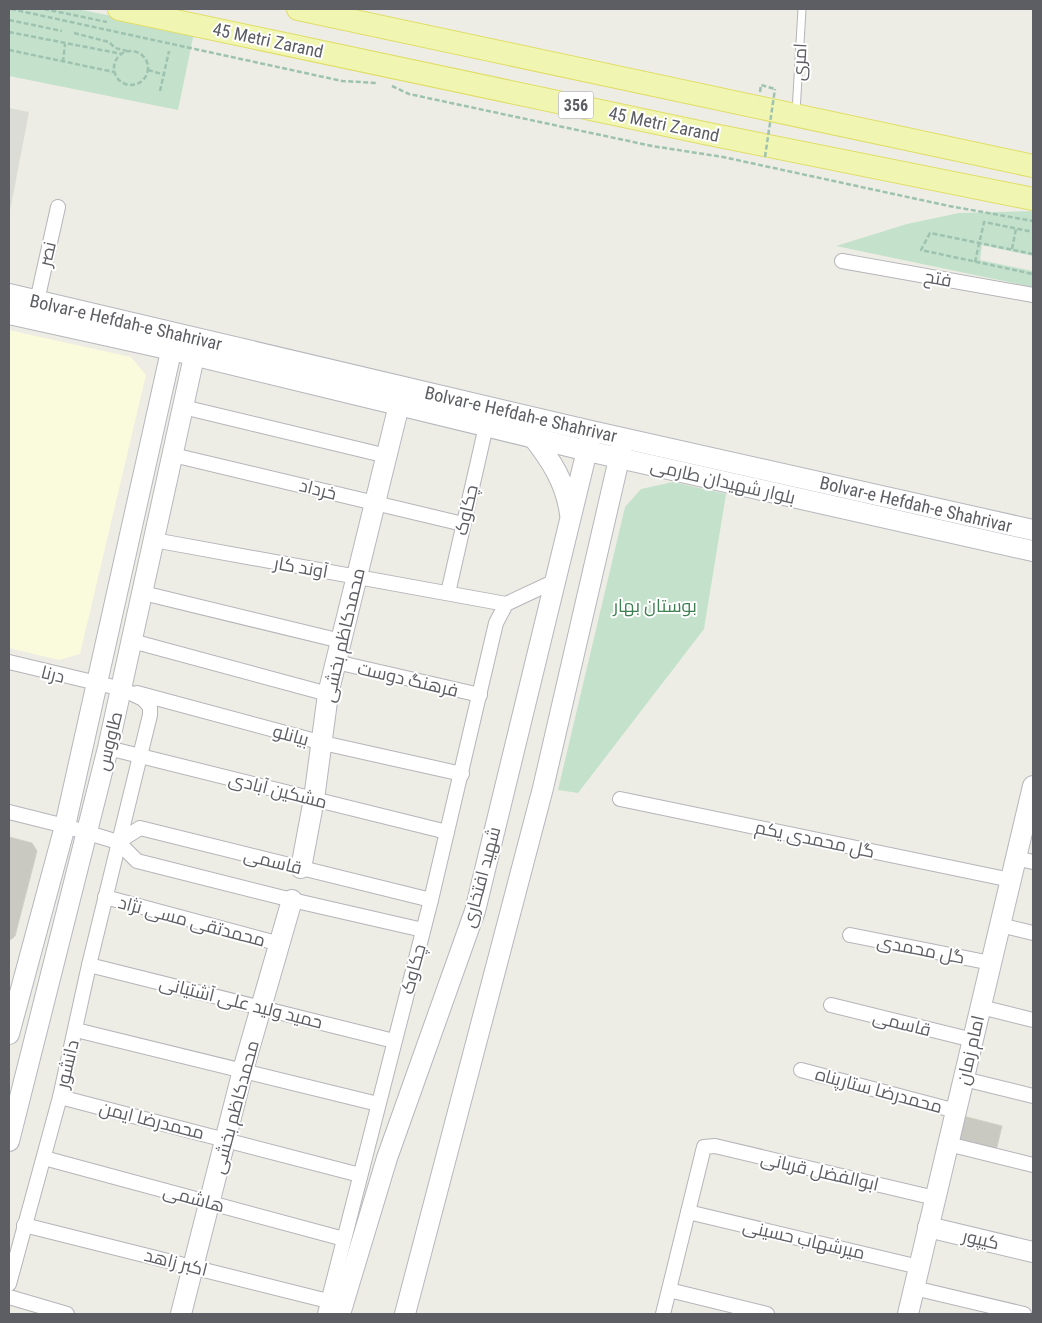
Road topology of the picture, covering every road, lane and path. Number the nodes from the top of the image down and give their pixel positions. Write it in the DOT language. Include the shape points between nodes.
graph roads {
  1 [pos="11,9"];
  2 [pos="119,9"];
  3 [pos="303,9"];
  4 [pos="802,9"];
  5 [pos="9,20"];
  6 [pos="62,31"];
  7 [pos="9,32"];
  8 [pos="74,33"];
  9 [pos="66,44"];
  10 [pos="9,50"];
  11 [pos="129,51"];
  12 [pos="169,51"];
  13 [pos="122,54"];
  14 [pos="63,62"];
  15 [pos="148,70"];
  16 [pos="114,72"];
  17 [pos="165,75"];
  18 [pos="383,84"];
  19 [pos="388,84"];
  20 [pos="761,85"];
  21 [pos="160,91"];
  22 [pos="795,115"];
  23 [pos="765,157"];
  24 [pos="1033,166"];
  25 [pos="1033,200"];
  26 [pos="58,207"];
  27 [pos="1033,221"];
  28 [pos="1016,229"];
  29 [pos="1033,232"];
  30 [pos="980,242"];
  31 [pos="1012,249"];
  32 [pos="1033,254"];
  33 [pos="842,261"];
  34 [pos="976,262"];
  35 [pos="1033,274"];
  36 [pos="9,294"];
  37 [pos="1033,296"];
  38 [pos="36,301"];
  39 [pos="9,314"];
  40 [pos="174,342"];
  41 [pos="196,348"];
  42 [pos="399,405"];
  43 [pos="183,407"];
  44 [pos="486,426"];
  45 [pos="591,431"];
  46 [pos="532,436"];
  47 [pos="624,439"];
  48 [pos="588,451"];
  49 [pos="173,454"];
  50 [pos="387,456"];
  51 [pos="618,458"];
  52 [pos="375,503"];
  53 [pos="570,516"];
  54 [pos="463,524"];
  55 [pos="1033,530"];
  56 [pos="154,540"];
  57 [pos="1033,551"];
  58 [pos="356,577"];
  59 [pos="554,580"];
  60 [pos="143,593"];
  61 [pos="448,594"];
  62 [pos="506,604"];
  63 [pos="132,641"];
  64 [pos="341,641"];
  65 [pos="9,662"];
  66 [pos="336,662"];
  67 [pos="97,685"];
  68 [pos="122,689"];
  69 [pos="328,694"];
  70 [pos="480,696"];
  71 [pos="323,743"];
  72 [pos="108,748"];
  73 [pos="140,756"];
  74 [pos="462,774"];
  75 [pos="1033,786"];
  76 [pos="620,799"];
  77 [pos="314,800"];
  78 [pos="9,812"];
  79 [pos="66,826"];
  80 [pos="87,832"];
  81 [pos="447,832"];
  82 [pos="118,842"];
  83 [pos="1025,860"];
  84 [pos="300,868"];
  85 [pos="1011,880"];
  86 [pos="105,897"];
  87 [pos="292,900"];
  88 [pos="431,900"];
  89 [pos="1000,926"];
  90 [pos="423,930"];
  91 [pos="1033,933"];
  92 [pos="850,935"];
  93 [pos="280,944"];
  94 [pos="991,963"];
  95 [pos="89,965"];
  96 [pos="831,1005"];
  97 [pos="262,1007"];
  98 [pos="981,1007"];
  99 [pos="1033,1020"];
  100 [pos="76,1030"];
  101 [pos="9,1034"];
  102 [pos="973,1040"];
  103 [pos="394,1041"];
  104 [pos="243,1070"];
  105 [pos="801,1070"];
  106 [pos="964,1079"];
  107 [pos="1033,1096"];
  108 [pos="60,1097"];
  109 [pos="378,1104"];
  110 [pos="956,1111"];
  111 [pos="226,1139"];
  112 [pos="9,1141"];
  113 [pos="948,1144"];
  114 [pos="44,1158"];
  115 [pos="1033,1166"];
  116 [pos="360,1175"];
  117 [pos="935,1198"];
  118 [pos="210,1202"];
  119 [pos="688,1212"];
  120 [pos="24,1224"];
  121 [pos="928,1227"];
  122 [pos="344,1239"];
  123 [pos="1033,1252"];
  124 [pos="194,1266"];
  125 [pos="919,1267"];
  126 [pos="9,1284"];
  127 [pos="914,1288"];
  128 [pos="669,1290"];
  129 [pos="9,1297"];
  130 [pos="331,1310"];
  131 [pos="410,1313"];
  132 [pos="67,1314"];
  133 [pos="181,1314"];
  134 [pos="663,1314"];
  135 [pos="767,1314"];
  136 [pos="908,1314"];
  137 [pos="1024,1314"];
  1 -- 18 [label="path" via="342,81"];
  2 -- 25 [label="main road, 45 Metri Zarand / 356"];
  3 -- 22 [label="main road, 45 Metri Zarand / 356"];
  4 -- 22 [label="lane, امری"];
  5 -- 6 [label="path"];
  7 -- 9 [label="path"];
  8 -- 11 [label="path"];
  9 -- 13 [label="path"];
  9 -- 14 [label="path"];
  10 -- 14 [label="path"];
  11 -- 13 [label="path"];
  11 -- 15 [label="path" via="143,56"];
  12 -- 17 [label="path"];
  13 -- 16 [label="path" via="116,59"];
  14 -- 16 [label="path"];
  15 -- 16 [label="path" via="140,83 133,85 119,80"];
  15 -- 17 [label="path"];
  17 -- 21 [label="path"];
  19 -- 27 [label="path" via="409,94 652,146 724,157"];
  20 -- 23 [label="path, bridge" via="775,89"];
  22 -- 24 [label="main road, 45 Metri Zarand / 356"];
  26 -- 38 [label="street, نصر"];
  28 -- 29 [label="path"];
  28 -- 30 [label="path" via="984,222"];
  28 -- 31 [label="path"];
  30 -- 31 [label="path"];
  30 -- 34 [label="path"];
  30 -- 34 [label="path" via="930,233 921,250"];
  31 -- 32 [label="path"];
  33 -- 37 [label="street, فتح"];
  34 -- 35 [label="path"];
  36 -- 38 [label="main road, Bolvar-e Hefdah-e Shahrivar"];
  38 -- 40 [label="main road, Bolvar-e Hefdah-e Shahrivar"];
  39 -- 40 [label="main road, Bolvar-e Hefdah-e Shahrivar"];
  40 -- 41 [label="main road, Bolvar-e Hefdah-e Shahrivar"];
  40 -- 67 [label="main road, طاووس"];
  41 -- 42 [label="main road, Bolvar-e Hefdah-e Shahrivar"];
  41 -- 43 [label="main road, طاووس"];
  41 -- 45 [label="main road, Bolvar-e Hefdah-e Shahrivar"];
  42 -- 44 [label="main road, Bolvar-e Hefdah-e Shahrivar"];
  42 -- 50 [label="main road, محمدکاظم بخشی"];
  43 -- 49 [label="main road, طاووس"];
  43 -- 50 [label="street"];
  44 -- 46 [label="main road, Bolvar-e Hefdah-e Shahrivar"];
  44 -- 54 [label="street, چکاوک"];
  45 -- 47 [label="main road, Bolvar-e Hefdah-e Shahrivar"];
  45 -- 48 [label="main road, شهید افتخاری"];
  46 -- 48 [label="main road, Bolvar-e Hefdah-e Shahrivar"];
  46 -- 53 [label="main road" via="561,479"];
  47 -- 51 [label="main road"];
  47 -- 55 [label="main road, Bolvar-e Hefdah-e Shahrivar"];
  48 -- 51 [label="main road, بلوار شهیدان طارمی"];
  48 -- 53 [label="main road, شهید افتخاری"];
  49 -- 52 [label="street, خرداد"];
  49 -- 56 [label="main road, طاووس"];
  50 -- 52 [label="main road, محمدکاظم بخشی"];
  51 -- 57 [label="main road, بلوار شهیدان طارمی"];
  51 -- 131 [label="main road" via="543,788"];
  52 -- 54 [label="street, خرداد"];
  52 -- 58 [label="main road, محمدکاظم بخشی"];
  53 -- 59 [label="main road, شهید افتخاری"];
  54 -- 61 [label="street, چکاوک"];
  56 -- 58 [label="street, آوند کار"];
  56 -- 60 [label="main road, طاووس"];
  58 -- 61 [label="street, آوند کار"];
  58 -- 64 [label="main road, محمدکاظم بخشی"];
  59 -- 62 [label="street"];
  59 -- 130 [label="main road, شهید افتخاری" via="475,911"];
  60 -- 63 [label="main road, طاووس"];
  60 -- 64 [label="street"];
  61 -- 62 [label="street, آوند کار"];
  62 -- 70 [label="street, چکاوک" via="496,623"];
  63 -- 68 [label="main road, طاووس"];
  63 -- 69 [label="street"];
  64 -- 66 [label="main road, محمدکاظم بخشی"];
  65 -- 67 [label="street, درنا"];
  66 -- 69 [label="main road, محمدکاظم بخشی"];
  66 -- 70 [label="street, فرهنگ دوست"];
  67 -- 68 [label="street, درنا"];
  67 -- 79 [label="main road, طاووس"];
  68 -- 71 [label="street, بیانلو"];
  68 -- 72 [label="main road, طاووس"];
  68 -- 73 [label="street, دانشور" via="150,706"];
  69 -- 71 [label="main road, محمدکاظم بخشی"];
  70 -- 74 [label="street, چکاوک"];
  71 -- 74 [label="street, بیانلو"];
  71 -- 77 [label="main road, محمدکاظم بخشی"];
  72 -- 73 [label="street, مشکین آبادی"];
  72 -- 80 [label="main road, طاووس"];
  73 -- 77 [label="street, مشکین آبادی"];
  73 -- 82 [label="street, دانشور"];
  74 -- 81 [label="street, چکاوک"];
  75 -- 83 [label="main road, امام زمان"];
  76 -- 85 [label="street, گل محمدی یکم"];
  77 -- 81 [label="street, مشکین آبادی"];
  77 -- 84 [label="main road, محمدکاظم بخشی"];
  78 -- 79 [label="street, قاسمی"];
  79 -- 80 [label="street, قاسمی"];
  79 -- 101 [label="main road, طاووس"];
  80 -- 82 [label="street, قاسمی"];
  80 -- 112 [label="main road, طاووس"];
  81 -- 88 [label="street, چکاوک"];
  82 -- 84 [label="street, قاسمی" via="140,828"];
  82 -- 86 [label="street, دانشور"];
  82 -- 87 [label="street, قاسمی" via="137,861"];
  83 -- 85 [label="main road, امام زمان"];
  84 -- 88 [label="street, قاسمی"];
  85 -- 89 [label="main road, امام زمان"];
  86 -- 93 [label="street, محمدتقی مسی نژاد"];
  86 -- 95 [label="street, دانشور"];
  87 -- 90 [label="street, قاسمی"];
  87 -- 93 [label="main road, محمدکاظم بخشی"];
  88 -- 90 [label="street, چکاوک"];
  89 -- 91 [label="street"];
  89 -- 94 [label="main road, امام زمان"];
  90 -- 103 [label="street, چکاوک"];
  92 -- 94 [label="street, گل محمدی"];
  93 -- 97 [label="main road, محمدکاظم بخشی"];
  94 -- 98 [label="main road, امام زمان"];
  95 -- 97 [label="street, حمید ولید علی آشتیانی"];
  95 -- 100 [label="street, دانشور"];
  96 -- 102 [label="street, قاسمی"];
  97 -- 103 [label="street, حمید ولید علی آشتیانی"];
  97 -- 104 [label="main road, محمدکاظم بخشی"];
  98 -- 99 [label="street"];
  98 -- 102 [label="main road, امام زمان"];
  100 -- 104 [label="street"];
  100 -- 108 [label="street, دانشور"];
  102 -- 106 [label="main road, امام زمان"];
  103 -- 109 [label="street, چکاوک"];
  104 -- 109 [label="street"];
  104 -- 111 [label="main road, محمدکاظم بخشی"];
  105 -- 110 [label="street, محمدرضا ستارپناه"];
  106 -- 107 [label="street"];
  106 -- 110 [label="main road, امام زمان"];
  108 -- 111 [label="street, محمدرضا ایمن"];
  108 -- 114 [label="street, دانشور"];
  109 -- 116 [label="street, چکاوک"];
  110 -- 113 [label="main road, امام زمان"];
  111 -- 116 [label="street, محمدرضا ایمن"];
  111 -- 118 [label="main road, محمدکاظم بخشی"];
  113 -- 115 [label="street"];
  113 -- 117 [label="main road, امام زمان"];
  114 -- 118 [label="street, هاشمی"];
  114 -- 120 [label="street, دانشور"];
  116 -- 122 [label="street, چکاوک"];
  117 -- 119 [label="street, ابوالفضل قربانی" via="715,1146 704,1147"];
  117 -- 121 [label="main road, امام زمان"];
  118 -- 122 [label="street, هاشمی"];
  118 -- 124 [label="main road, محمدکاظم بخشی"];
  119 -- 125 [label="street, میرشهاب حسینی"];
  119 -- 128 [label="street"];
  120 -- 124 [label="street, اکبر زاهد"];
  120 -- 126 [label="street, دانشور"];
  121 -- 123 [label="main road, کیپور"];
  121 -- 125 [label="main road, امام زمان"];
  122 -- 130 [label="street, چکاوک"];
  124 -- 130 [label="street, اکبر زاهد"];
  124 -- 133 [label="main road, محمدکاظم بخشی"];
  125 -- 127 [label="main road, امام زمان"];
  127 -- 136 [label="main road, امام زمان"];
  127 -- 137 [label="street"];
  128 -- 134 [label="street"];
  128 -- 135 [label="street"];
  129 -- 132 [label="street"];
}
